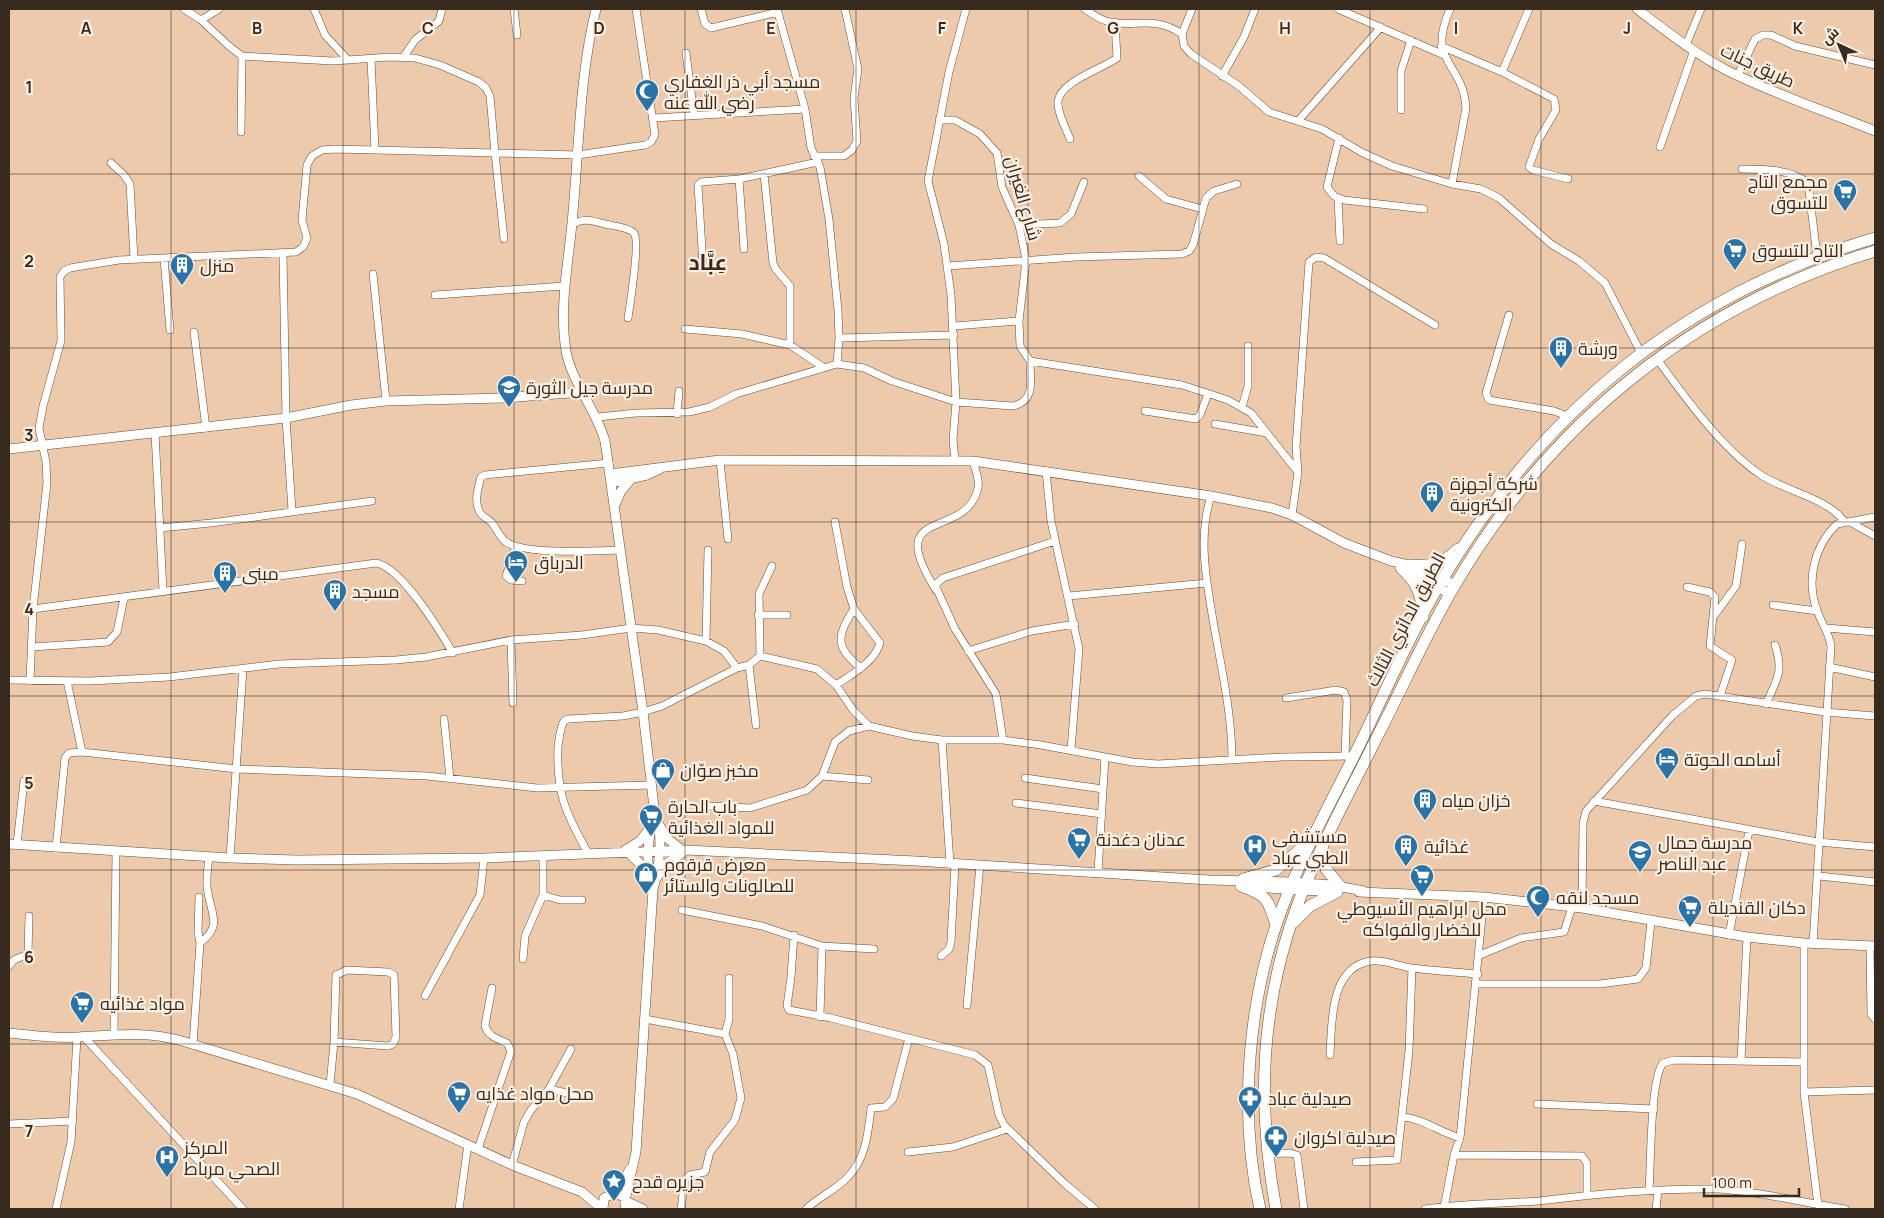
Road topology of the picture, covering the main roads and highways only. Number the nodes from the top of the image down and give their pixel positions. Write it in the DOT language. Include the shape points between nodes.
graph roads {
  1 [pos="1875,238"];
  2 [pos="1875,252"];
  3 [pos="1469,539"];
  4 [pos="1423,618"];
  5 [pos="1310,840"];
  6 [pos="1322,848"];
  7 [pos="1276,925"];
  8 [pos="1290,927"];
  9 [pos="1259,1207"];
  10 [pos="1276,1209"];
  1 -- 3 [label="main road, الطريق الدائري الثالث" via="1817,256 1753,284 1714,304 1641,352 1567,416 1523,464"];
  2 -- 6 [label="main road, الطريق الدائري الثالث" via="1818,270 1759,296 1656,358 1608,397 1548,457 1509,504 1453,590"];
  3 -- 4 [label="main road, الطريق الدائري الثالث" via="1440,583"];
  3 -- 4 [label="main road" via="1444,561 1432,566 1405,567 1420,591"];
  4 -- 5 [label="main road, الطريق الدائري الثالث"];
  5 -- 7 [label="main road, الطريق الدائري الثالث"];
  5 -- 7 [label="main road" via="1276,870 1242,883 1266,898"];
  6 -- 8 [label="main road, الطريق الدائري الثالث"];
  6 -- 8 [label="main road" via="1326,869 1339,889 1310,906"];
  7 -- 9 [label="main road, الطريق الدائري الثالث" via="1249,1058 1248,1108"];
  8 -- 10 [label="main road, الطريق الدائري الثالث" via="1279,964 1265,1046 1267,1154"];
}
